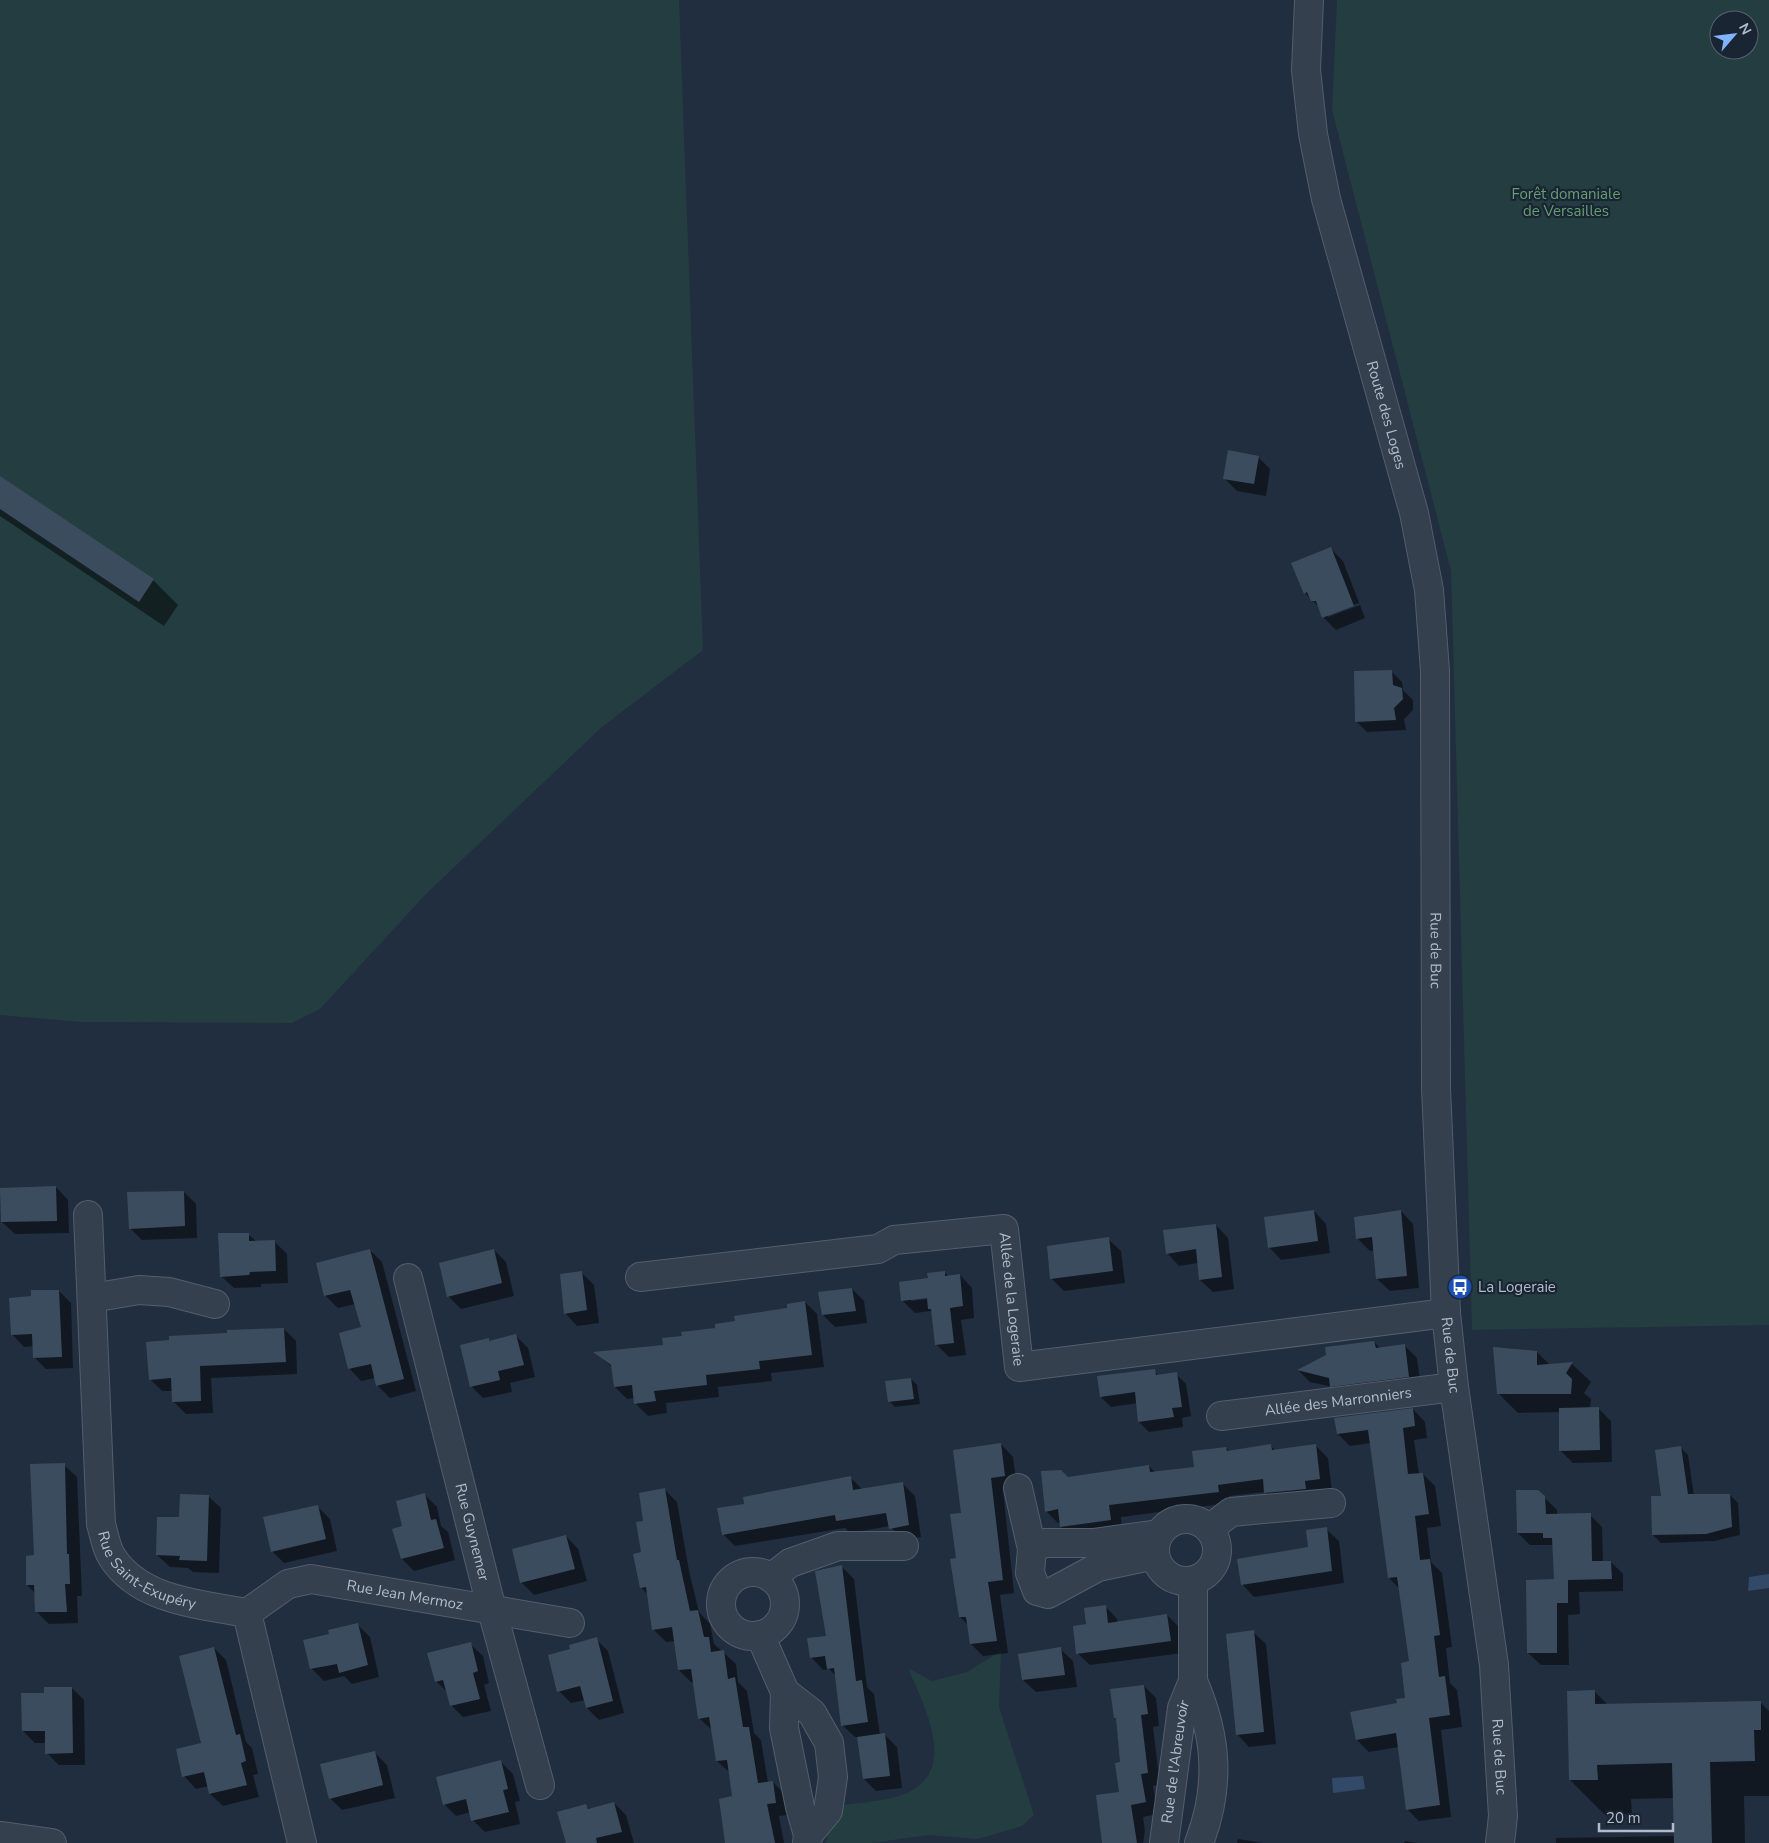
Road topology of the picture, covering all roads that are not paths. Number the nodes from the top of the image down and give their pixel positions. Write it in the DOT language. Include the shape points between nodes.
graph roads {
  1 [pos="1309,0"];
  2 [pos="1435,836"];
  3 [pos="88,1215"];
  4 [pos="640,1277"];
  5 [pos="408,1278"];
  6 [pos="92,1298"];
  7 [pos="215,1304"];
  8 [pos="1446,1313"];
  9 [pos="1454,1388"];
  10 [pos="1221,1416"];
  11 [pos="1018,1488"];
  12 [pos="1331,1503"];
  13 [pos="1209,1529"];
  14 [pos="1157,1545"];
  15 [pos="904,1546"];
  16 [pos="1032,1548"];
  17 [pos="771,1578"];
  18 [pos="1193,1581"];
  19 [pos="492,1610"];
  20 [pos="247,1613"];
  21 [pos="570,1623"];
  22 [pos="760,1635"];
  23 [pos="1193,1681"];
  24 [pos="785,1692"];
  25 [pos="540,1785"];
  26 [pos="1,1833"];
  27 [pos="808,1839"];
  28 [pos="52,1843"];
  29 [pos="302,1843"];
  30 [pos="1164,1843"];
  31 [pos="1199,1843"];
  32 [pos="1500,1843"];
  1 -- 2 [label="street, Route des Loges" via="1306,70 1312,134 1326,199 1414,513 1429,590 1435,671"];
  2 -- 8 [label="street, Rue de Buc" via="1436,1088"];
  3 -- 6 [label="street, Rue Saint-Exupéry"];
  4 -- 8 [label="street, Allée de la Logeraie" via="878,1249 894,1240 1004,1229 1019,1367"];
  5 -- 19 [label="street, Rue Guynemer"];
  6 -- 7 [label="street" via="139,1290 169,1292"];
  6 -- 20 [label="street, Rue Saint-Exupéry" via="101,1524 111,1556 129,1578 164,1596"];
  8 -- 9 [label="street, Rue de Buc"];
  9 -- 10 [label="street, Allée des Marronniers"];
  9 -- 32 [label="street, Rue de Buc" via="1494,1665 1503,1816"];
  11 -- 16 [label="street"];
  12 -- 13 [label="street" via="1231,1512"];
  13 -- 14 [label="street" via="1202,1522 1173,1521"];
  13 -- 18 [label="street" via="1218,1545 1218,1555 1209,1572"];
  14 -- 16 [label="street" via="1044,1543"];
  14 -- 16 [label="street" via="1098,1567 1048,1594 1037,1592 1030,1573"];
  14 -- 18 [label="street" via="1158,1565 1173,1579"];
  15 -- 17 [label="street" via="838,1546 790,1563"];
  17 -- 22 [label="street" via="781,1590 785,1605 778,1624"];
  17 -- 22 [label="street" via="761,1573 740,1575 724,1589 721,1599 723,1615 731,1628 740,1634"];
  18 -- 23 [label="street, Rue de l'Abreuvoir"];
  19 -- 20 [label="street, Rue Jean Mermoz" via="311,1579 288,1584"];
  19 -- 21 [label="street, Rue Jean Mermoz"];
  19 -- 25 [label="street, Rue Guynemer"];
  20 -- 29 [label="street"];
  22 -- 24 [label="street"];
  23 -- 30 [label="street, Rue de l'Abreuvoir" via="1182,1708"];
  23 -- 31 [label="street, Rue de l'Abreuvoir" via="1205,1710 1214,1758 1210,1815"];
  24 -- 27 [label="street" via="784,1728"];
  24 -- 27 [label="street" via="812,1713 829,1743 833,1777 828,1811"];
  26 -- 28 [label="street"];
}
